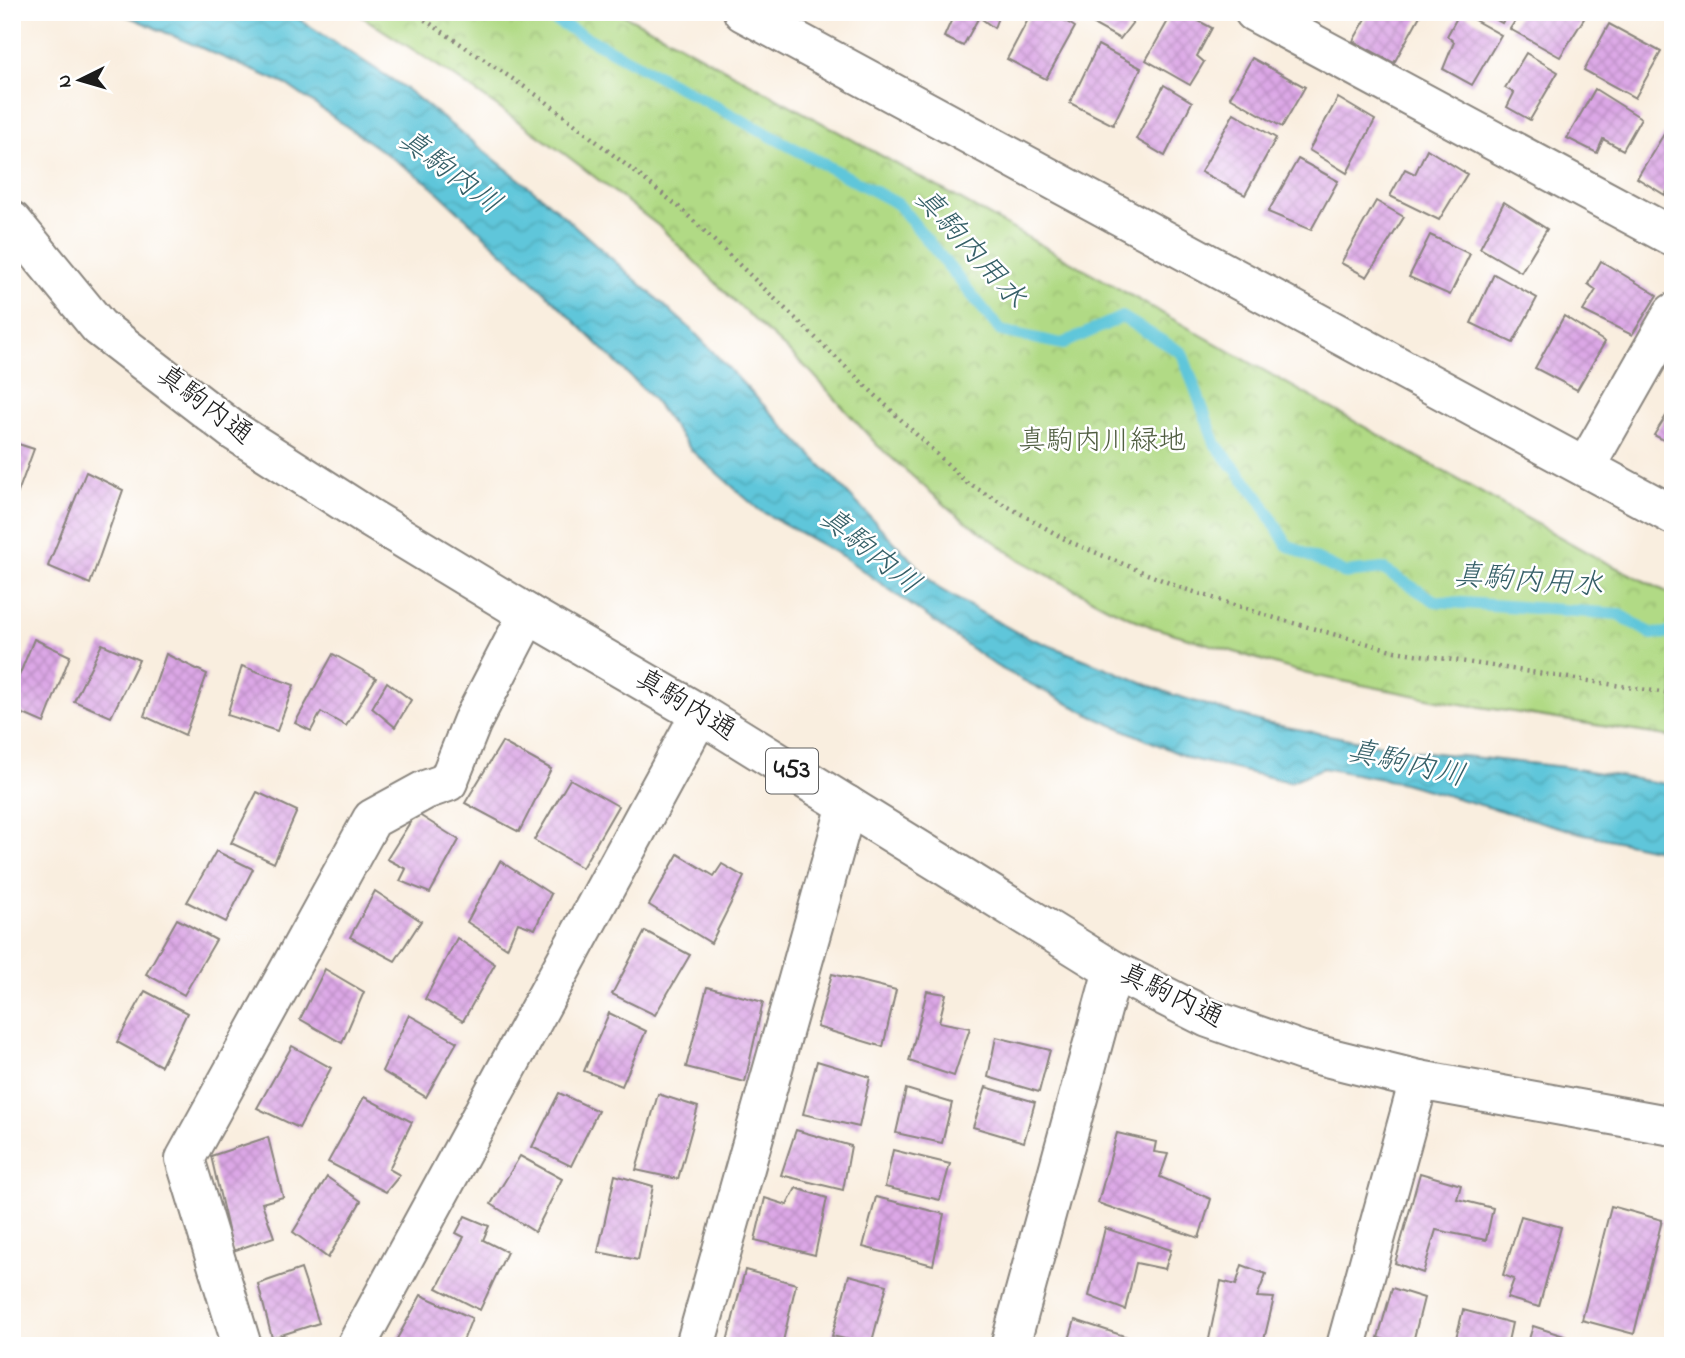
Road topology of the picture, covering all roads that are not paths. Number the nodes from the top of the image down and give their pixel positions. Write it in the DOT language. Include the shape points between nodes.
graph roads {
  1 [pos="1254,12"];
  2 [pos="767,18"];
  3 [pos="12,221"];
  4 [pos="1673,237"];
  5 [pos="1673,313"];
  6 [pos="1586,466"];
  7 [pos="1673,515"];
  8 [pos="528,614"];
  9 [pos="700,714"];
  10 [pos="847,805"];
  11 [pos="1113,970"];
  12 [pos="1419,1080"];
  13 [pos="1673,1126"];
  14 [pos="242,1346"];
  15 [pos="356,1346"];
  16 [pos="695,1346"];
  17 [pos="1010,1346"];
  18 [pos="1346,1346"];
  1 -- 4 [label="main road"];
  2 -- 6 [label="main road"];
  3 -- 8 [label="main road, 真駒内通 / 453" via="99,327 234,431"];
  5 -- 6 [label="main road"];
  6 -- 7 [label="main road"];
  8 -- 9 [label="main road, 真駒内通 / 453"];
  8 -- 14 [label="main road" via="472,722 448,782 372,820 185,1159"];
  9 -- 10 [label="main road, 真駒内通 / 453"];
  9 -- 15 [label="main road"];
  10 -- 11 [label="main road, 真駒内通 / 453"];
  10 -- 16 [label="main road"];
  11 -- 12 [label="main road, 真駒内通 / 453" via="1208,1018 1302,1051"];
  11 -- 17 [label="main road"];
  12 -- 13 [label="main road, 真駒内通 / 453"];
  12 -- 18 [label="main road"];
}
